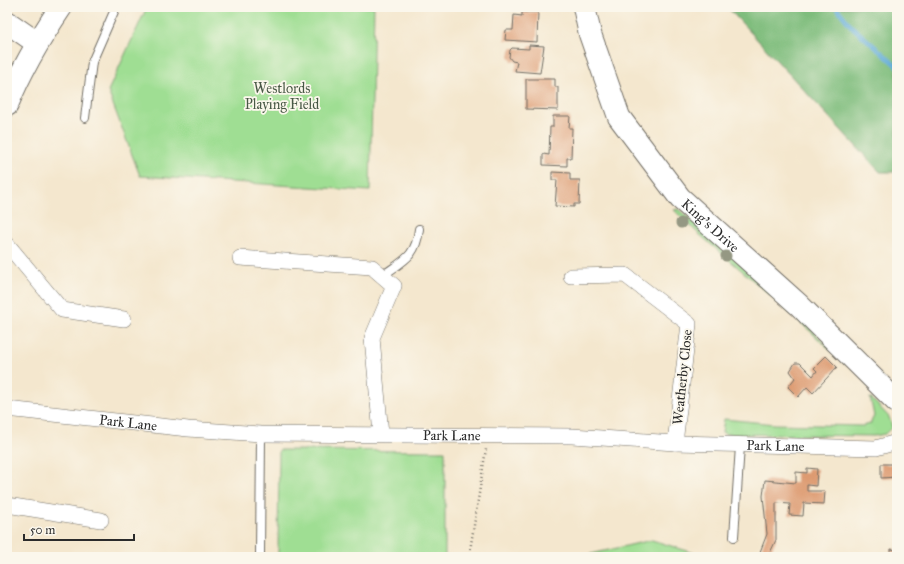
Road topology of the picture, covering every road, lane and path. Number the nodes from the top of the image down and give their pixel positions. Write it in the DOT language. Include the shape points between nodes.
graph roads {
  1 [pos="61,7"];
  2 [pos="116,7"];
  3 [pos="584,7"];
  4 [pos="7,22"];
  5 [pos="37,43"];
  6 [pos="7,105"];
  7 [pos="85,118"];
  8 [pos="419,228"];
  9 [pos="7,244"];
  10 [pos="240,258"];
  11 [pos="382,276"];
  12 [pos="571,276"];
  13 [pos="124,319"];
  14 [pos="897,402"];
  15 [pos="7,409"];
  16 [pos="261,434"];
  17 [pos="381,434"];
  18 [pos="488,436"];
  19 [pos="897,442"];
  20 [pos="675,443"];
  21 [pos="740,446"];
  22 [pos="7,504"];
  23 [pos="101,520"];
  24 [pos="734,537"];
  25 [pos="260,557"];
  26 [pos="469,557"];
  1 -- 5 [label="main road"];
  2 -- 7 [label="lane" via="92,62"];
  3 -- 14 [label="main road, King's Drive" via="590,34 619,117 680,198 799,305"];
  4 -- 5 [label="main road"];
  5 -- 6 [label="main road"];
  8 -- 11 [label="lane" via="417,244 409,256"];
  9 -- 13 [label="street" via="62,310"];
  10 -- 11 [label="street" via="372,268"];
  11 -- 17 [label="street" via="394,286 372,338"];
  12 -- 20 [label="street, Weatherby Close" via="625,274 689,324"];
  15 -- 16 [label="street, Park Lane" via="188,429"];
  16 -- 17 [label="street, Park Lane"];
  16 -- 25 [label="lane"];
  17 -- 18 [label="street, Park Lane"];
  18 -- 20 [label="street, Park Lane" via="572,436"];
  18 -- 26 [label="path"];
  19 -- 21 [label="street, Park Lane" via="876,448"];
  20 -- 21 [label="street, Park Lane"];
  21 -- 24 [label="lane"];
  22 -- 23 [label="street"];
}
